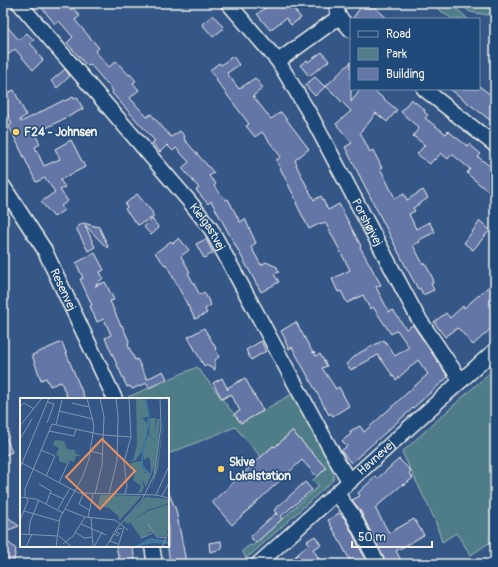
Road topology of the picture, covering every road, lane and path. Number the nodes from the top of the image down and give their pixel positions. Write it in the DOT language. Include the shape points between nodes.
graph roads {
  1 [pos="19,3"];
  2 [pos="228,3"];
  3 [pos="335,3"];
  4 [pos="339,17"];
  5 [pos="350,29"];
  6 [pos="278,61"];
  7 [pos="425,90"];
  8 [pos="495,145"];
  9 [pos="3,186"];
  10 [pos="495,350"];
  11 [pos="461,381"];
  12 [pos="115,398"];
  13 [pos="350,482"];
  14 [pos="337,494"];
  15 [pos="152,547"];
  16 [pos="154,564"];
  17 [pos="258,564"];
  18 [pos="378,564"];
  1 -- 13 [label="street, Kielgastvej" via="211,229"];
  2 -- 6 [label="street, Porshøjvej"];
  3 -- 4 [label="street"];
  4 -- 5 [label="street"];
  4 -- 6 [label="street"];
  6 -- 11 [label="street, Porshøjvej" via="417,316"];
  7 -- 8 [label="street"];
  9 -- 12 [label="street, Resenvej" via="44,249"];
  10 -- 11 [label="street, Havnevej"];
  11 -- 13 [label="street, Havnevej"];
  13 -- 14 [label="street, Havnevej"];
  14 -- 17 [label="street, Havnevej"];
  14 -- 18 [label="street" via="352,514"];
  15 -- 16 [label="street"];
}
